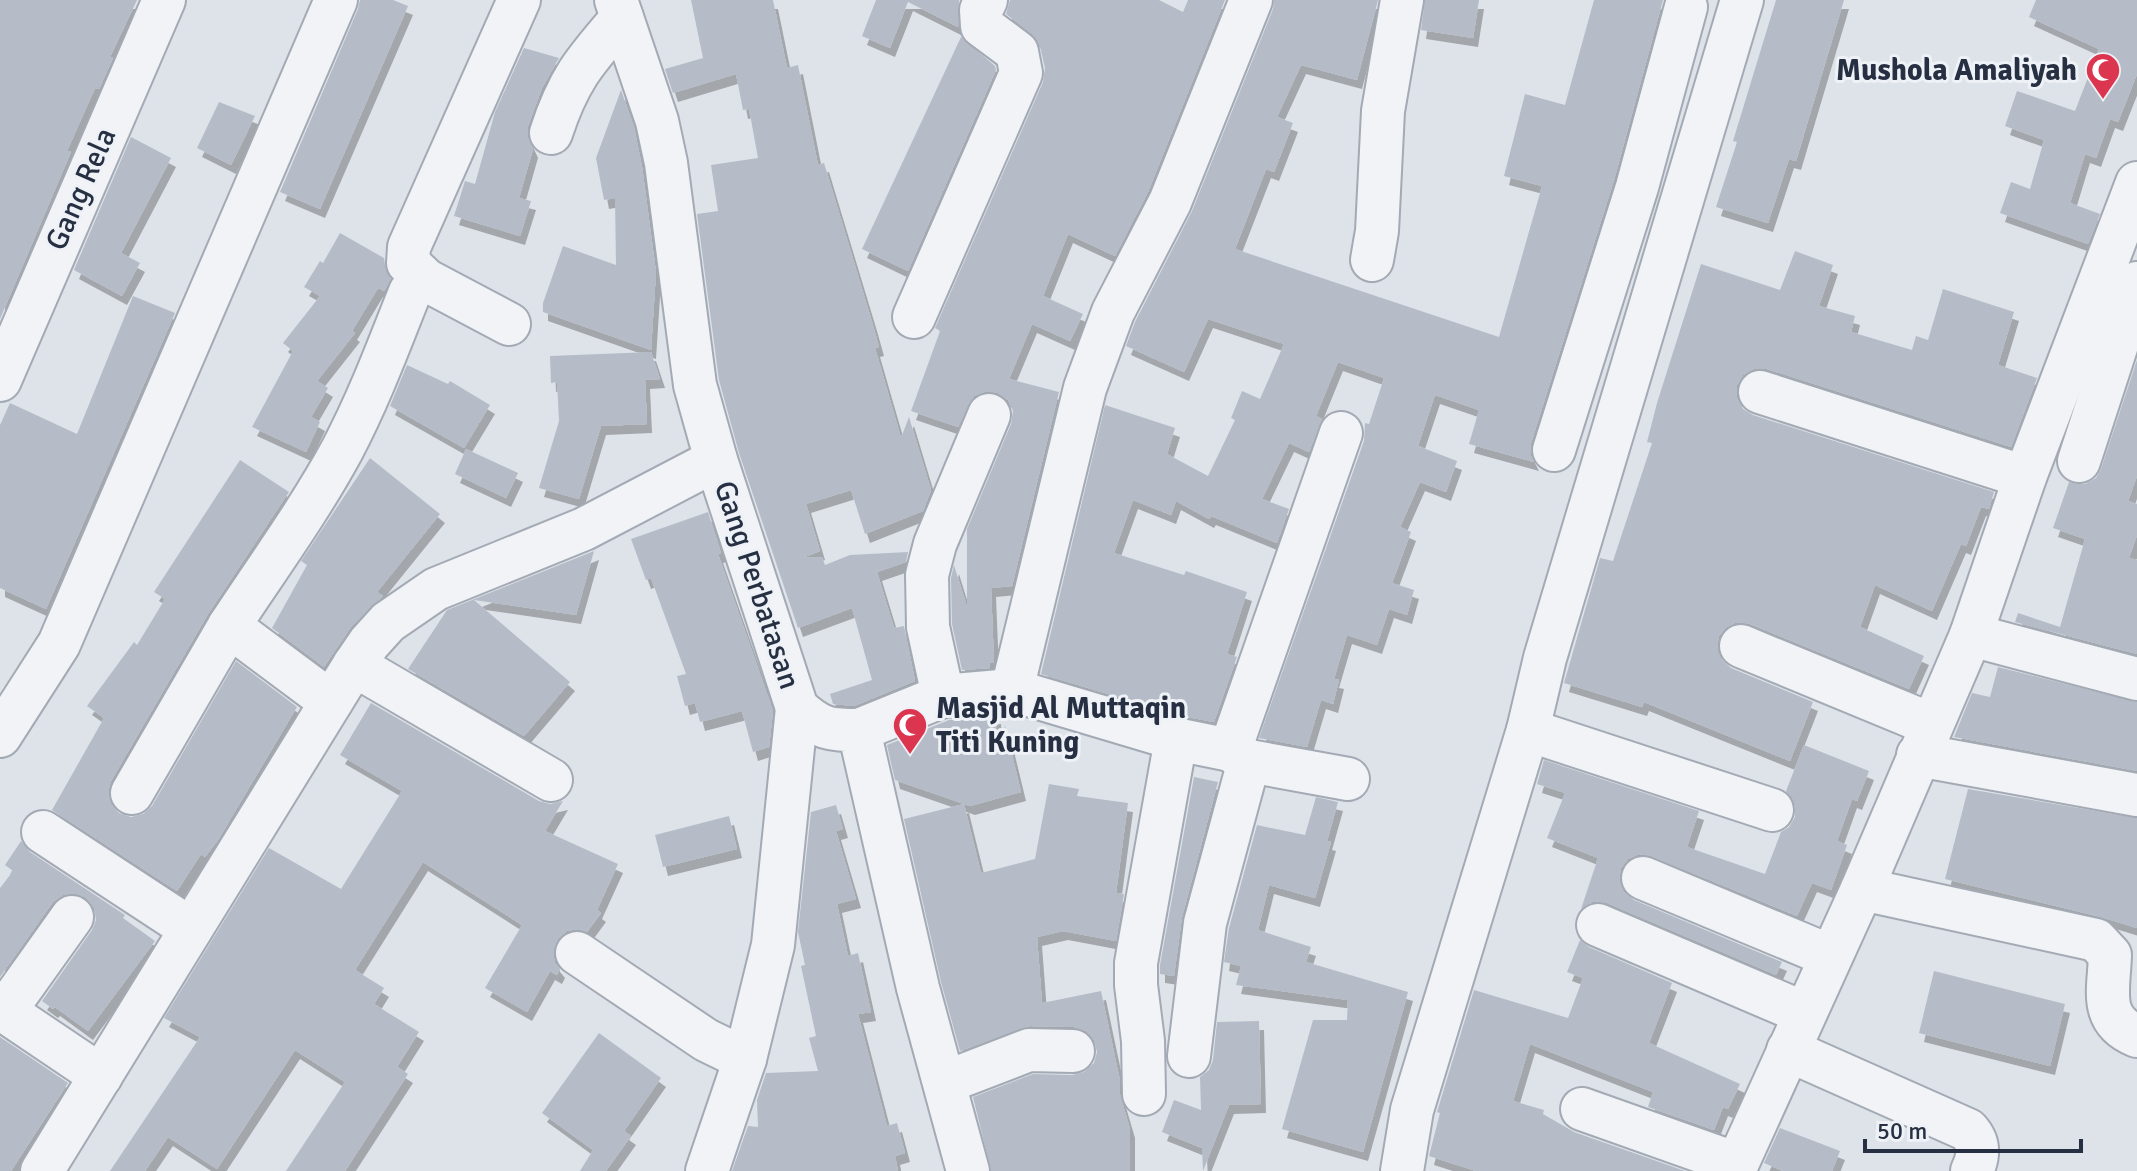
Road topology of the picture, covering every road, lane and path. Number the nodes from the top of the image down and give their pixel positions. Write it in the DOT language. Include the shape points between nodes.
graph roads {
  1 [pos="164,0"];
  2 [pos="336,0"];
  3 [pos="519,0"];
  4 [pos="986,0"];
  5 [pos="1251,0"];
  6 [pos="1402,0"];
  7 [pos="1742,0"];
  8 [pos="1686,7"];
  9 [pos="619,9"];
  10 [pos="551,133"];
  11 [pos="2137,183"];
  12 [pos="1637,187"];
  13 [pos="1682,198"];
  14 [pos="1372,260"];
  15 [pos="2137,283"];
  16 [pos="410,292"];
  17 [pos="914,317"];
  18 [pos="509,324"];
  19 [pos="0,380"];
  20 [pos="1760,392"];
  21 [pos="989,415"];
  22 [pos="1341,433"];
  23 [pos="1554,450"];
  24 [pos="716,460"];
  25 [pos="2079,461"];
  26 [pos="2025,477"];
  27 [pos="229,626"];
  28 [pos="1971,635"];
  29 [pos="1741,646"];
  30 [pos="354,665"];
  31 [pos="2137,679"];
  32 [pos="1012,690"];
  33 [pos="943,696"];
  34 [pos="331,702"];
  35 [pos="797,708"];
  36 [pos="859,730"];
  37 [pos="1528,730"];
  38 [pos="0,736"];
  39 [pos="1176,739"];
  40 [pos="1924,740"];
  41 [pos="1239,756"];
  42 [pos="1348,779"];
  43 [pos="551,780"];
  44 [pos="132,793"];
  45 [pos="2137,795"];
  46 [pos="1772,810"];
  47 [pos="43,832"];
  48 [pos="1643,878"];
  49 [pos="1862,889"];
  50 [pos="72,917"];
  51 [pos="1598,925"];
  52 [pos="191,929"];
  53 [pos="577,953"];
  54 [pos="1830,956"];
  55 [pos="2,1010"];
  56 [pos="1796,1032"];
  57 [pos="2137,1036"];
  58 [pos="1073,1051"];
  59 [pos="1189,1056"];
  60 [pos="745,1059"];
  61 [pos="101,1076"];
  62 [pos="946,1082"];
  63 [pos="1144,1094"];
  64 [pos="1582,1109"];
  65 [pos="1736,1168"];
  66 [pos="42,1171"];
  67 [pos="707,1171"];
  68 [pos="968,1171"];
  69 [pos="1402,1171"];
  70 [pos="1972,1171"];
  1 -- 19 [label="street, Gang Rela"];
  2 -- 38 [label="street" via="59,644"];
  3 -- 18 [label="street" via="409,247 408,263 426,280"];
  4 -- 17 [label="street" via="982,26 1017,52 1021,73"];
  5 -- 32 [label="street" via="1170,202 1113,312 1085,388"];
  6 -- 14 [label="street" via="1383,111"];
  7 -- 13 [label="street"];
  8 -- 12 [label="street"];
  9 -- 10 [label="street" via="573,76"];
  9 -- 24 [label="street, Gang Perbatasan" via="660,135 695,385"];
  11 -- 26 [label="street"];
  12 -- 13 [label="street"];
  12 -- 23 [label="street"];
  13 -- 37 [label="street"];
  15 -- 25 [label="street"];
  16 -- 27 [label="street" via="341,450"];
  20 -- 26 [label="street"];
  21 -- 33 [label="street" via="927,575 928,627"];
  22 -- 41 [label="street"];
  24 -- 30 [label="street" via="584,529 436,589 388,622"];
  24 -- 35 [label="street, Gang Perbatasan"];
  26 -- 28 [label="street"];
  27 -- 34 [label="street"];
  27 -- 44 [label="street"];
  28 -- 31 [label="street"];
  28 -- 40 [label="street"];
  29 -- 40 [label="street"];
  30 -- 34 [label="street"];
  30 -- 43 [label="street"];
  32 -- 33 [label="street"];
  32 -- 39 [label="street"];
  33 -- 36 [label="street"];
  34 -- 52 [label="street"];
  35 -- 36 [label="street, Gang Perbatasan" via="816,725"];
  35 -- 60 [label="street" via="773,945"];
  36 -- 62 [label="street" via="918,988"];
  37 -- 46 [label="street"];
  37 -- 69 [label="street" via="1412,1110"];
  39 -- 41 [label="street"];
  39 -- 63 [label="street" via="1136,963"];
  40 -- 45 [label="street"];
  40 -- 49 [label="street"];
  41 -- 42 [label="street"];
  41 -- 59 [label="street" via="1205,923"];
  47 -- 52 [label="street"];
  48 -- 54 [label="street"];
  49 -- 54 [label="street"];
  49 -- 57 [label="street" via="2096,940 2110,955 2109,1009 2121,1029"];
  50 -- 55 [label="street"];
  51 -- 56 [label="street"];
  52 -- 61 [label="street"];
  53 -- 60 [label="street" via="706,1040"];
  54 -- 56 [label="street"];
  55 -- 61 [label="street"];
  56 -- 65 [label="street"];
  56 -- 70 [label="street" via="1968,1130 1978,1150"];
  58 -- 62 [label="street" via="1029,1050"];
  60 -- 67 [label="street"];
  61 -- 66 [label="street"];
  62 -- 68 [label="street"];
  64 -- 65 [label="street"];
}
